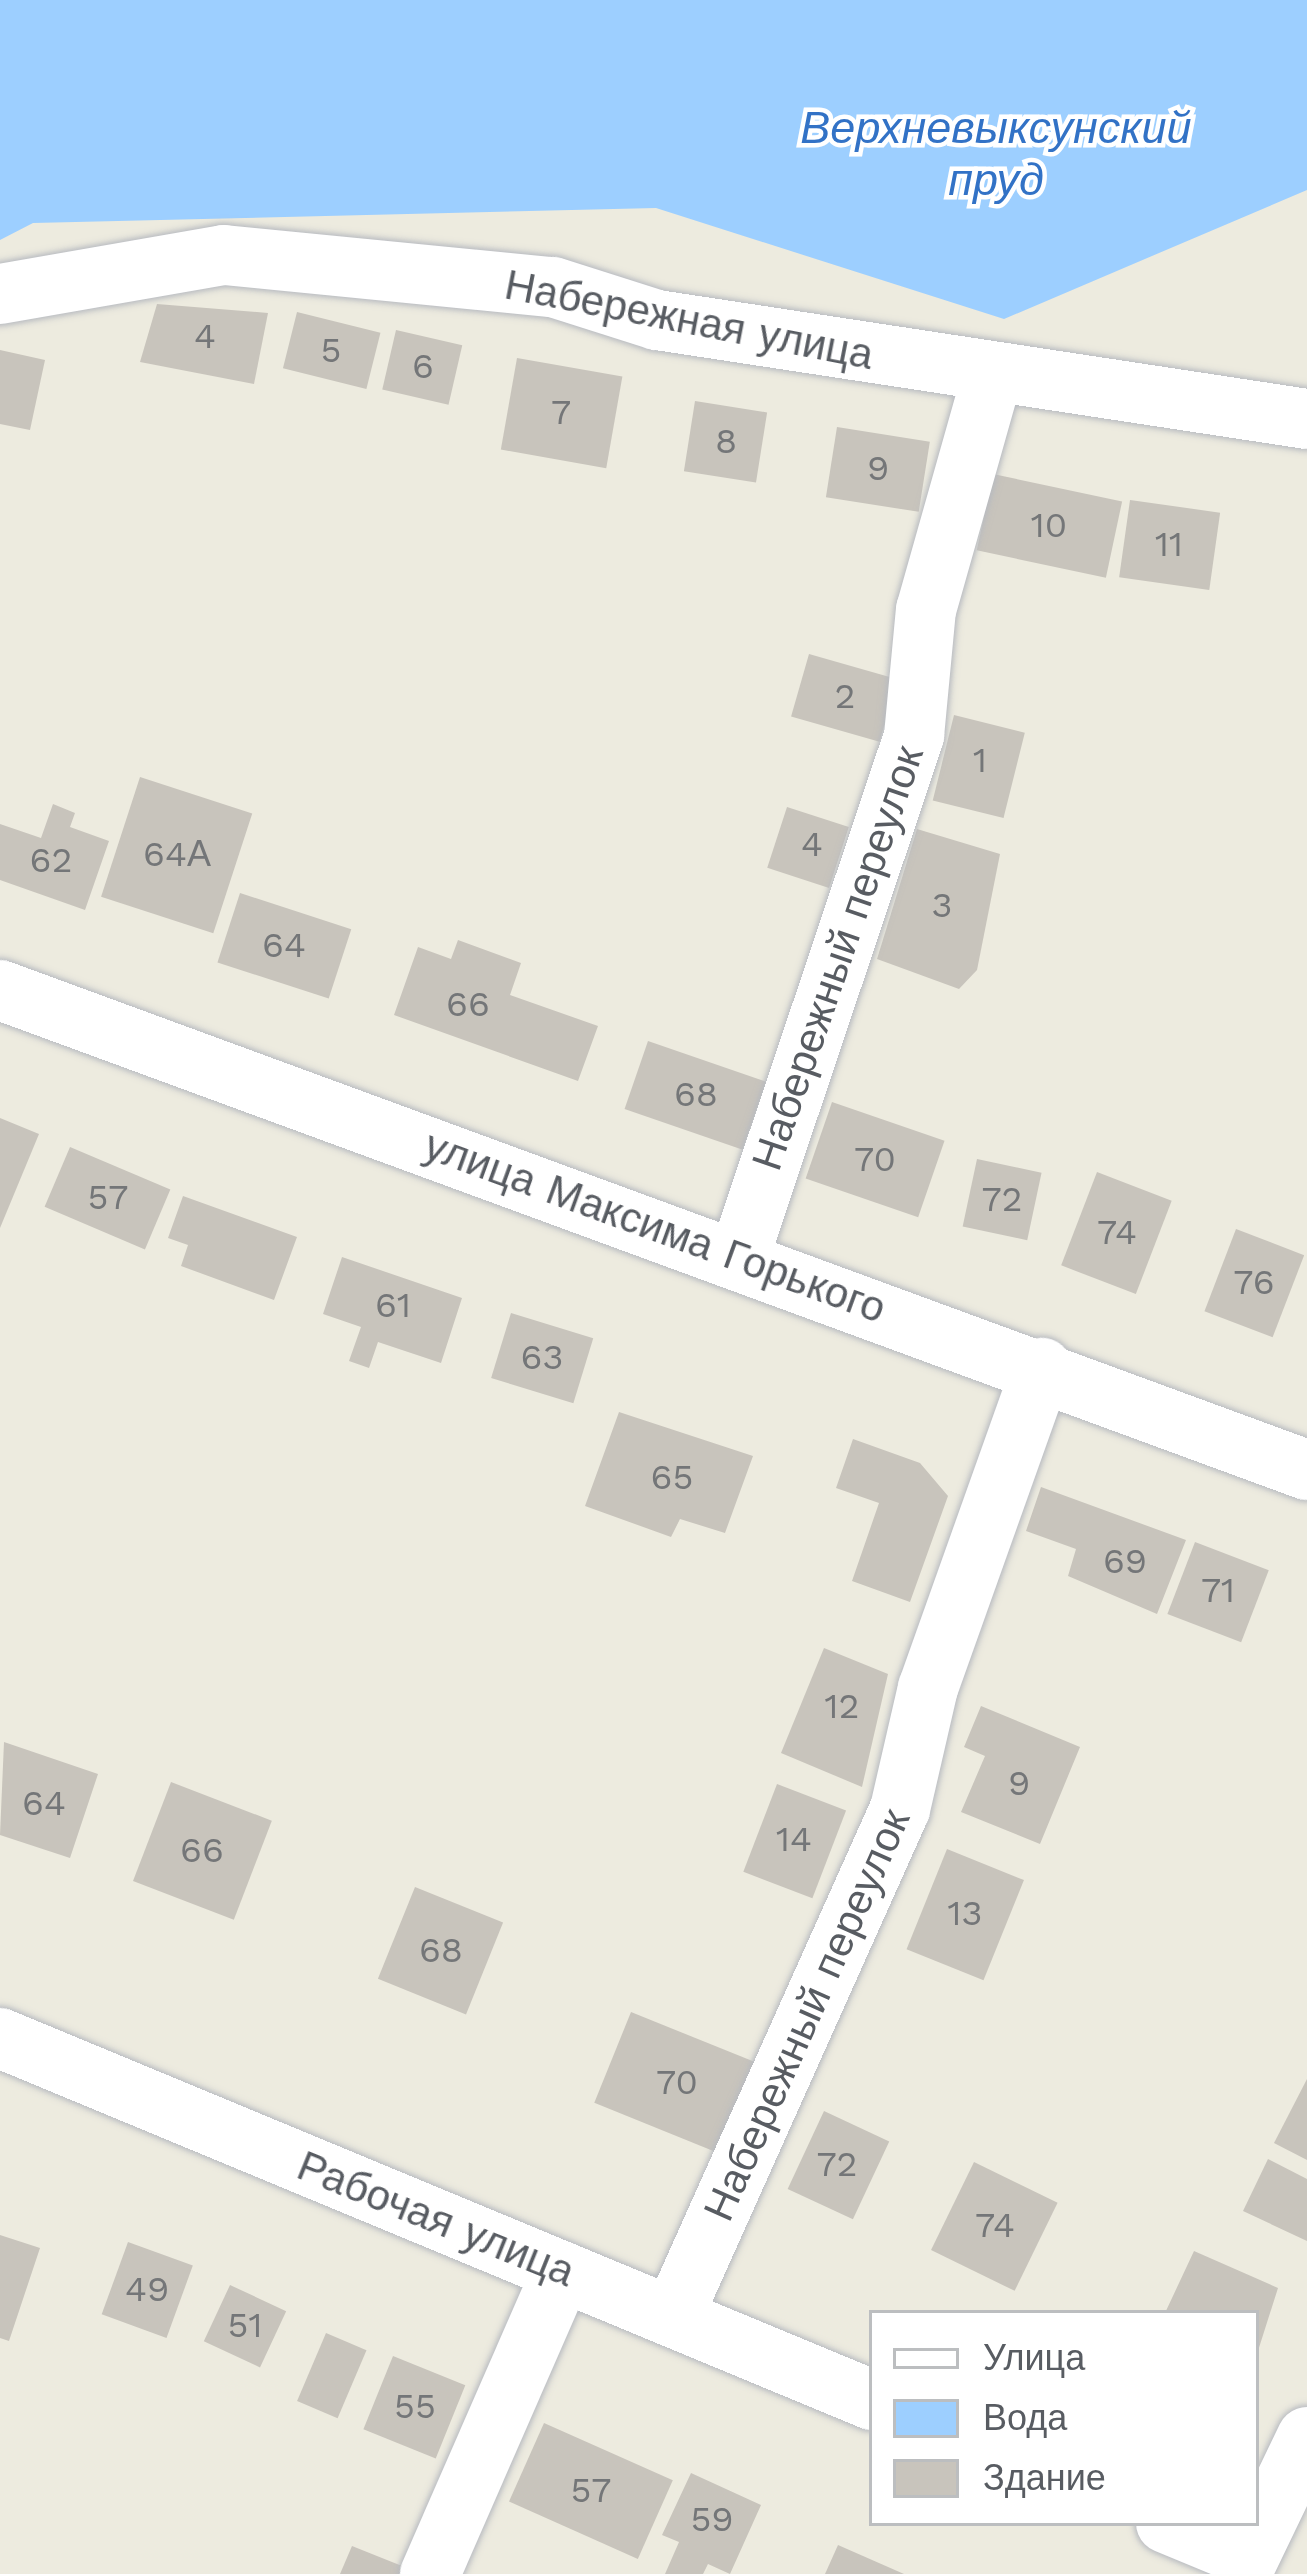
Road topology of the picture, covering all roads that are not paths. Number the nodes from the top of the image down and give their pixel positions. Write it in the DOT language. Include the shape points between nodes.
graph roads {
  1 [pos="0,294"];
  2 [pos="992,377"];
  3 [pos="1307,419"];
  4 [pos="0,990"];
  5 [pos="739,1257"];
  6 [pos="1042,1368"];
  7 [pos="1307,1470"];
  8 [pos="0,2038"];
  9 [pos="562,2272"];
  10 [pos="673,2316"];
  11 [pos="869,2399"];
  12 [pos="1307,2437"];
  13 [pos="1172,2526"];
  14 [pos="1245,2566"];
  15 [pos="430,2574"];
  1 -- 2 [label="street, Набережная улица" via="224,255 553,286 657,320"];
  2 -- 3 [label="street, Набережная улица"];
  2 -- 5 [label="street, Набережный переулок" via="926,610 914,736"];
  4 -- 5 [label="street, улица Максима Горького"];
  5 -- 6 [label="street, улица Максима Горького"];
  6 -- 7 [label="street, улица Максима Горького"];
  6 -- 10 [label="street, Набережный переулок" via="928,1688 900,1809"];
  8 -- 9 [label="street, Рабочая улица"];
  9 -- 10 [label="street, Рабочая улица"];
  9 -- 15 [label="street"];
  10 -- 11 [label="street, Рабочая улица"];
  12 -- 14 [label="street"];
  13 -- 14 [label="street"];
}
